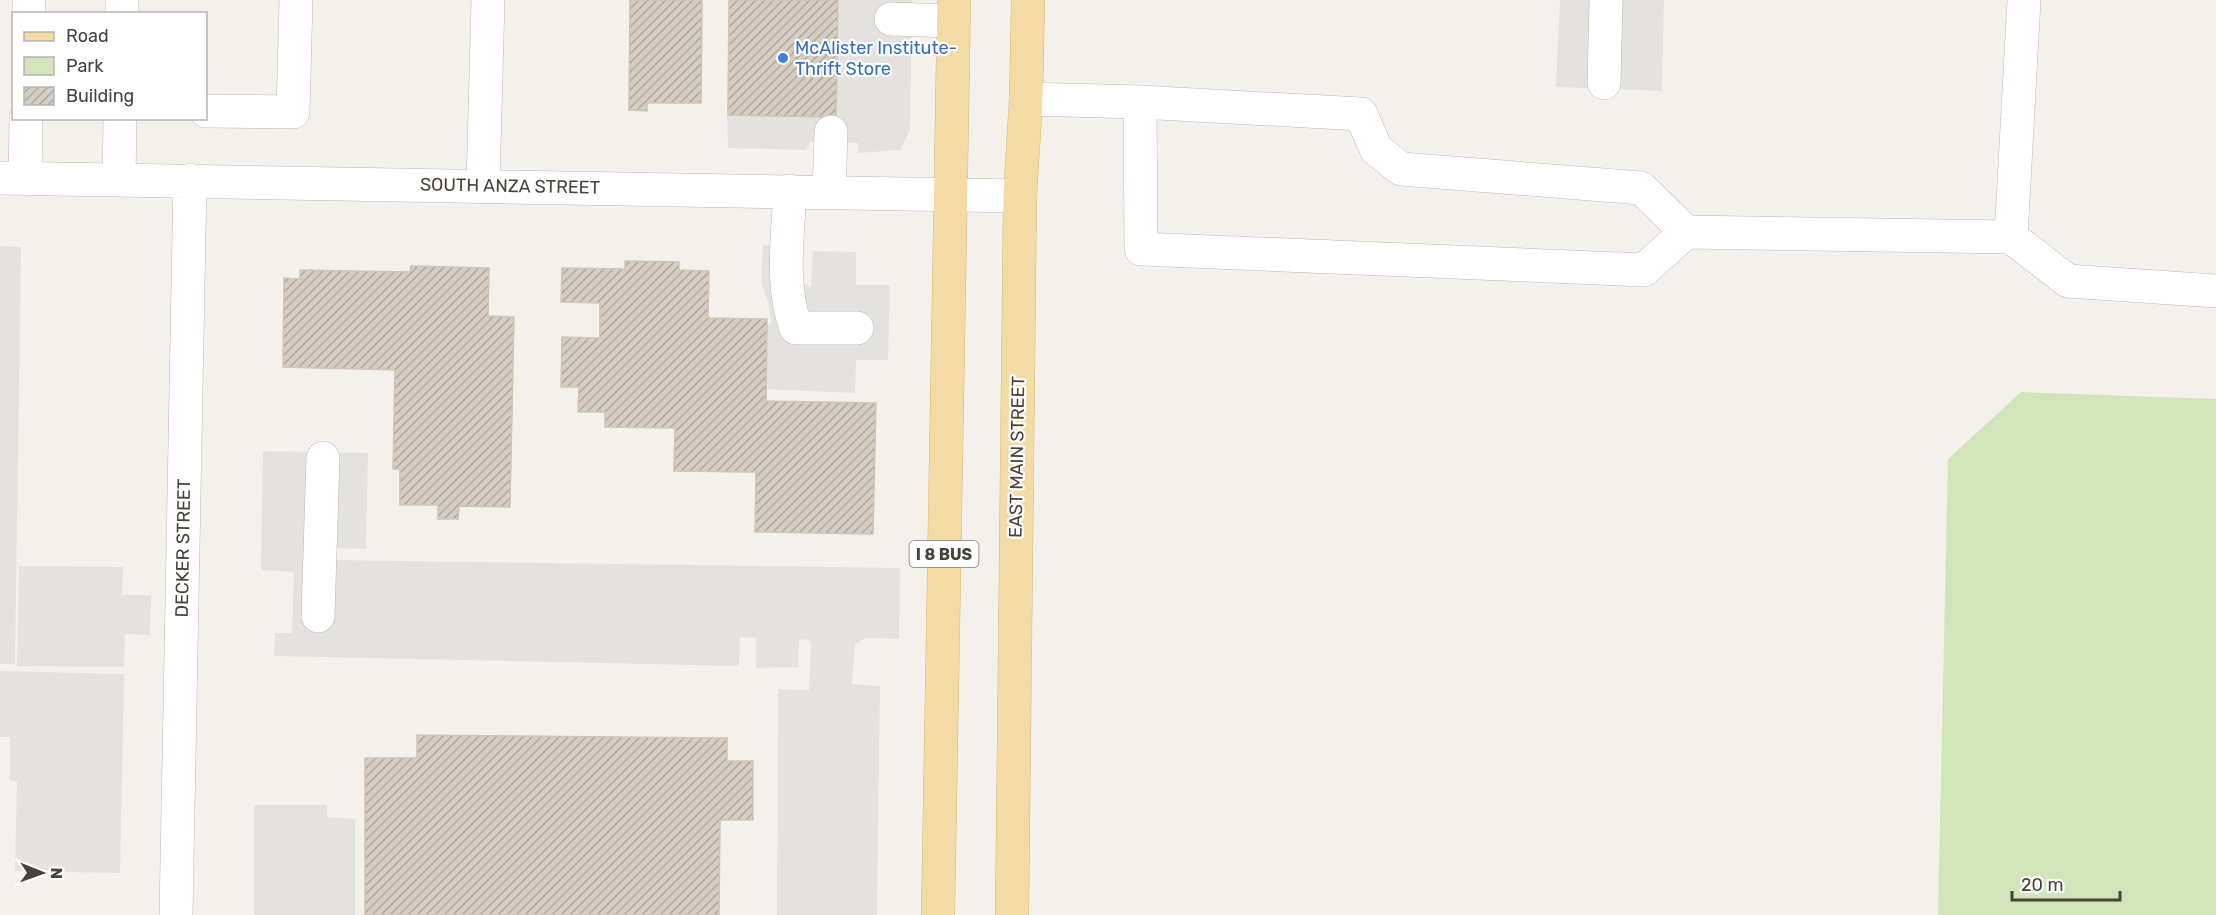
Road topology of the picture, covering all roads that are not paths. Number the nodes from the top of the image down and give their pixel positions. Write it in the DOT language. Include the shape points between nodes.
graph roads {
  1 [pos="296,0"];
  2 [pos="488,0"];
  3 [pos="1028,0"];
  4 [pos="1606,0"];
  5 [pos="2024,0"];
  6 [pos="953,11"];
  7 [pos="891,19"];
  8 [pos="1604,83"];
  9 [pos="1026,99"];
  10 [pos="1140,102"];
  11 [pos="207,111"];
  12 [pos="26,120"];
  13 [pos="120,120"];
  14 [pos="831,132"];
  15 [pos="13,178"];
  16 [pos="119,179"];
  17 [pos="190,180"];
  18 [pos="483,185"];
  19 [pos="790,191"];
  20 [pos="829,192"];
  21 [pos="949,194"];
  22 [pos="1020,196"];
  23 [pos="1686,232"];
  24 [pos="2011,237"];
  25 [pos="2216,291"];
  26 [pos="856,328"];
  27 [pos="323,458"];
  28 [pos="318,616"];
  29 [pos="176,915"];
  30 [pos="938,915"];
  31 [pos="1012,915"];
  1 -- 11 [label="street" via="293,112"];
  2 -- 18 [label="street"];
  3 -- 9 [label="main road, EAST MAIN STREET"];
  4 -- 8 [label="street"];
  5 -- 24 [label="street"];
  6 -- 7 [label="street"];
  6 -- 21 [label="main road, I 8 BUS"];
  9 -- 10 [label="street"];
  9 -- 22 [label="main road, EAST MAIN STREET"];
  10 -- 23 [label="street" via="1361,114 1376,149 1401,168 1641,188"];
  10 -- 23 [label="street" via="1141,249 1644,270"];
  12 -- 15 [label="street"];
  13 -- 16 [label="street"];
  14 -- 20 [label="street"];
  15 -- 16 [label="street, SOUTH ANZA STREET"];
  16 -- 17 [label="street, SOUTH ANZA STREET"];
  17 -- 18 [label="street, SOUTH ANZA STREET"];
  17 -- 29 [label="street, DECKER STREET"];
  18 -- 19 [label="street, SOUTH ANZA STREET"];
  19 -- 20 [label="street, SOUTH ANZA STREET"];
  19 -- 26 [label="street" via="786,283 796,328"];
  20 -- 21 [label="street, SOUTH ANZA STREET"];
  21 -- 22 [label="street, SOUTH ANZA STREET"];
  21 -- 30 [label="main road, I 8 BUS"];
  22 -- 31 [label="main road, EAST MAIN STREET"];
  23 -- 24 [label="street"];
  24 -- 25 [label="street" via="2068,281"];
  27 -- 28 [label="street"];
}
